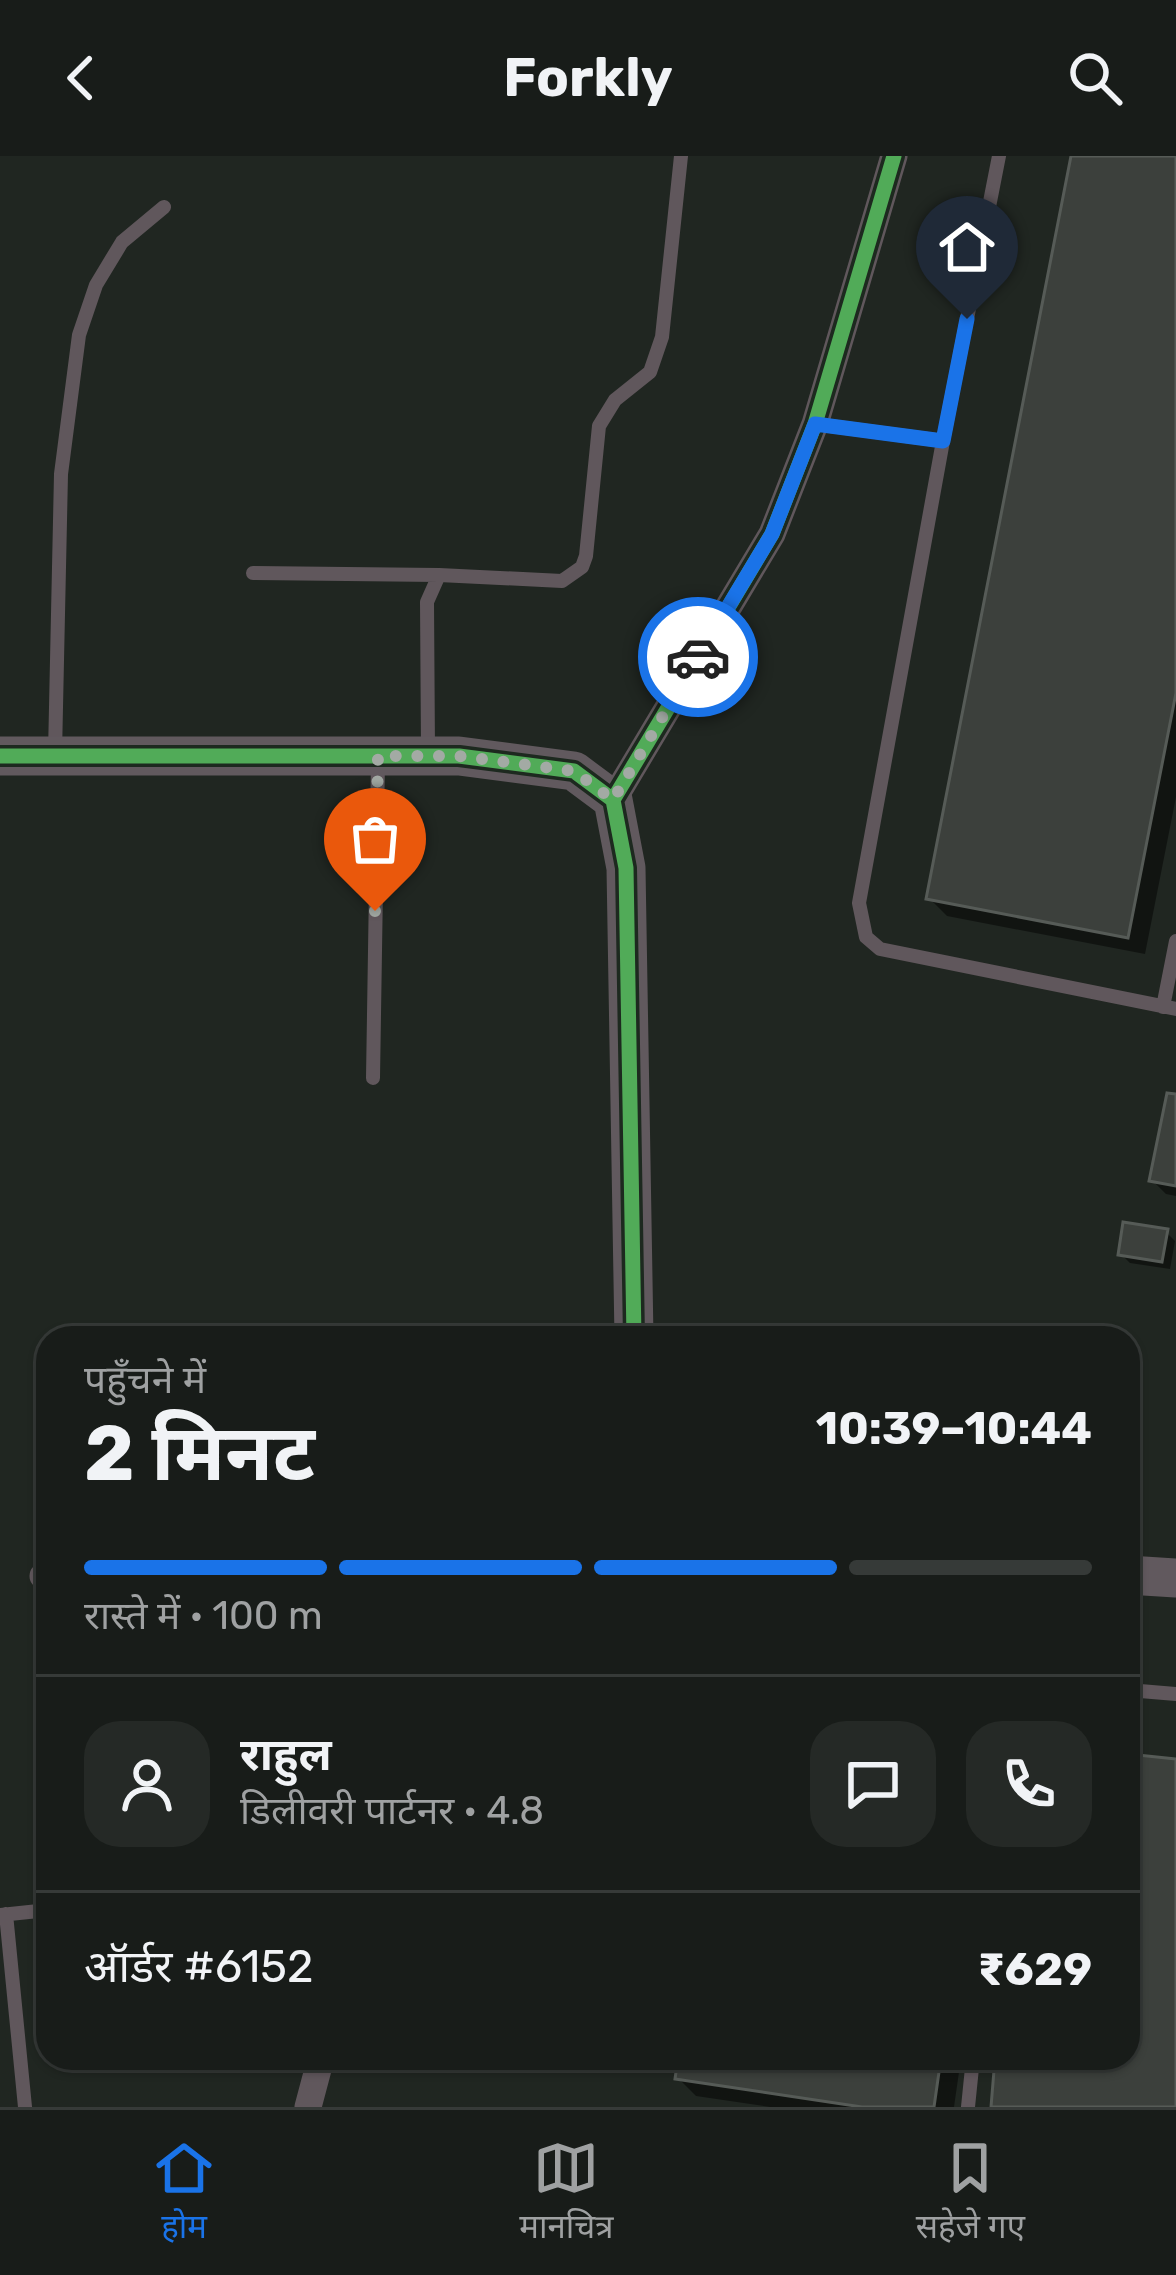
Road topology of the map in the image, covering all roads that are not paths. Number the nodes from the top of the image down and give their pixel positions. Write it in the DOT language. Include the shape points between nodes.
graph roads {
  1 [pos="681,156"];
  2 [pos="894,156"];
  3 [pos="999,156"];
  4 [pos="164,207"];
  5 [pos="815,424"];
  6 [pos="943,441"];
  7 [pos="253,573"];
  8 [pos="440,575"];
  9 [pos="0,756"];
  10 [pos="55,756"];
  11 [pos="378,756"];
  12 [pos="428,756"];
  13 [pos="613,800"];
  14 [pos="1176,941"];
  15 [pos="1170,1008"];
  16 [pos="373,1078"];
  17 [pos="634,1326"];
  18 [pos="1140,1575"];
  19 [pos="1176,1578"];
  20 [pos="1140,1691"];
  21 [pos="1176,1694"];
  22 [pos="36,1911"];
  23 [pos="3,1915"];
  24 [pos="318,2070"];
  25 [pos="973,2070"];
  26 [pos="25,2107"];
  27 [pos="308,2107"];
  28 [pos="968,2107"];
  1 -- 8 [label="lane" via="659,349 650,373 615,400 599,426 582,567 562,581"];
  2 -- 5 [label="street"];
  3 -- 6 [label="lane"];
  4 -- 10 [label="lane" via="122,242 79,335 61,474"];
  5 -- 6 [label="lane"];
  5 -- 13 [label="street" via="772,534"];
  6 -- 15 [label="lane" via="859,903 866,937 880,950"];
  7 -- 8 [label="lane"];
  8 -- 12 [label="lane" via="427,602"];
  9 -- 10 [label="street"];
  10 -- 11 [label="street"];
  11 -- 12 [label="street"];
  11 -- 16 [label="lane"];
  12 -- 13 [label="street" via="574,771"];
  13 -- 17 [label="street" via="626,868"];
  14 -- 15 [label="lane"];
  18 -- 19 [label="street"];
  20 -- 21 [label="lane"];
  22 -- 23 [label="lane"];
  23 -- 26 [label="lane"];
  24 -- 27 [label="street"];
  25 -- 28 [label="lane"];
}
